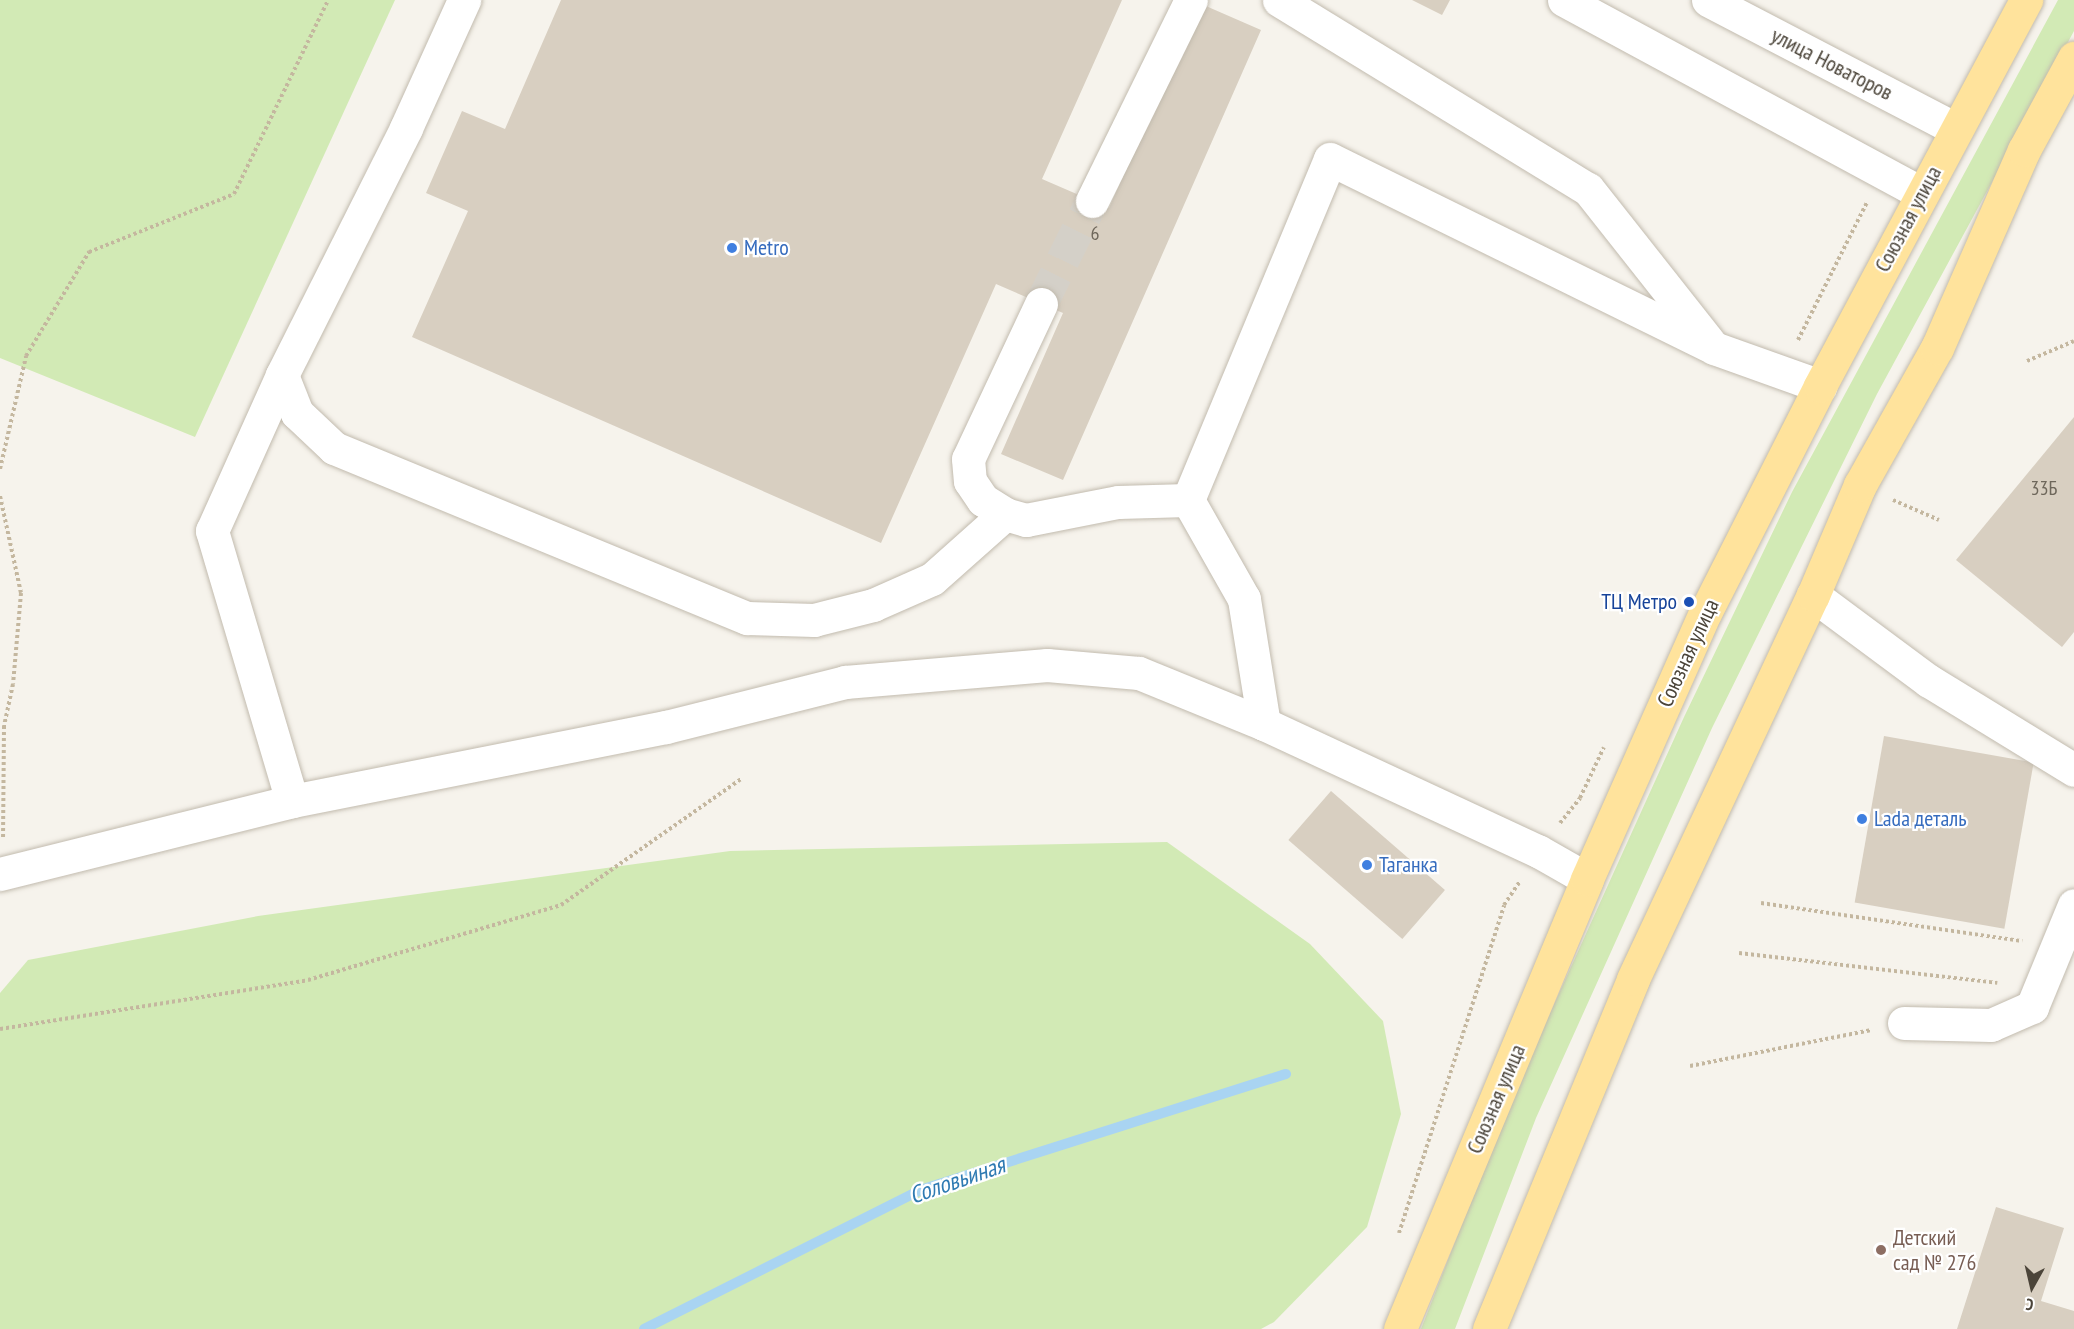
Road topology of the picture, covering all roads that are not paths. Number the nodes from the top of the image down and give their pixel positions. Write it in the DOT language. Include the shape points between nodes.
graph roads {
  1 [pos="464,0"];
  2 [pos="1191,0"];
  3 [pos="1279,0"];
  4 [pos="1564,0"];
  5 [pos="1708,0"];
  6 [pos="2026,0"];
  7 [pos="2074,58"];
  8 [pos="1956,129"];
  9 [pos="1921,193"];
  10 [pos="1092,201"];
  11 [pos="1041,304"];
  12 [pos="1714,348"];
  13 [pos="282,375"];
  14 [pos="1820,386"];
  15 [pos="1188,500"];
  16 [pos="1005,514"];
  17 [pos="1813,595"];
  18 [pos="1264,724"];
  19 [pos="2074,770"];
  20 [pos="292,801"];
  21 [pos="1,874"];
  22 [pos="1587,879"];
  23 [pos="2074,905"];
  24 [pos="1904,1023"];
  25 [pos="1400,1329"];
  26 [pos="1489,1329"];
  1 -- 13 [label="street" via="406,128"];
  2 -- 10 [label="street"];
  3 -- 12 [label="street" via="1588,189"];
  4 -- 9 [label="street"];
  5 -- 8 [label="street, улица Новаторов"];
  6 -- 8 [label="main road, Союзная улица"];
  7 -- 17 [label="main road" via="2024,150 1937,348 1860,485"];
  8 -- 9 [label="main road, Союзная улица"];
  9 -- 14 [label="main road, Союзная улица"];
  11 -- 16 [label="street" via="968,459 970,480 983,500"];
  12 -- 14 [label="street"];
  12 -- 15 [label="street" via="1330,159"];
  13 -- 16 [label="street" via="297,413 334,448 747,618 814,620 873,604 932,579"];
  13 -- 20 [label="street" via="212,531"];
  14 -- 22 [label="main road, Союзная улица" via="1705,613"];
  15 -- 16 [label="street" via="1118,502 1026,520"];
  15 -- 18 [label="street" via="1244,599"];
  17 -- 19 [label="street" via="1929,681"];
  17 -- 26 [label="main road" via="1633,979"];
  18 -- 20 [label="street" via="1139,673 1047,665 845,681 666,727"];
  18 -- 22 [label="street" via="1538,851"];
  20 -- 21 [label="street"];
  22 -- 25 [label="main road, Союзная улица"];
  23 -- 24 [label="street" via="2032,1006 1991,1025"];
}
